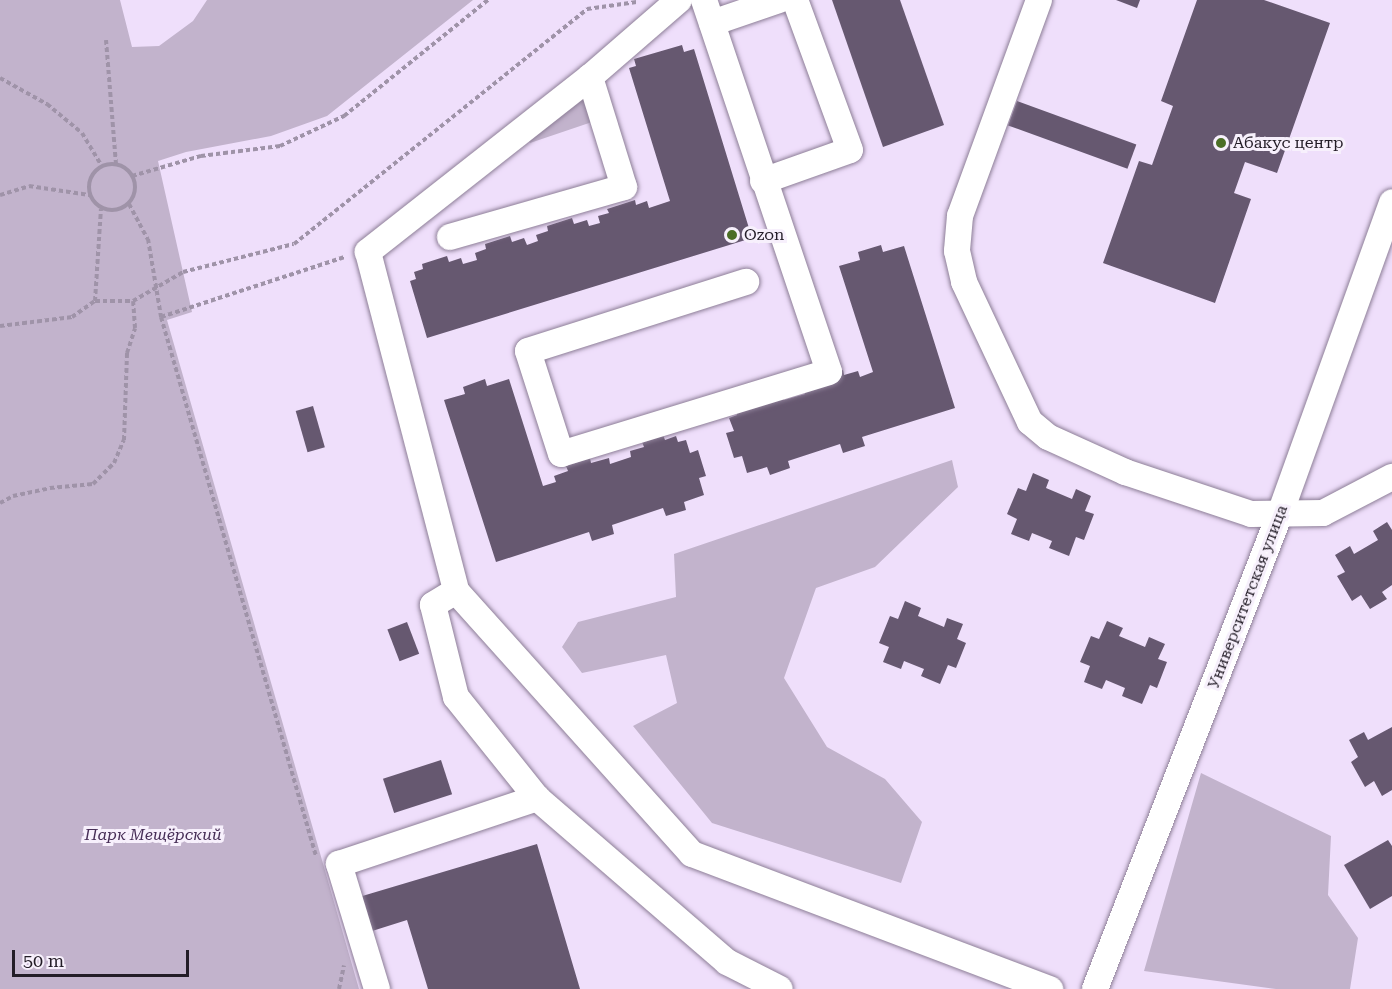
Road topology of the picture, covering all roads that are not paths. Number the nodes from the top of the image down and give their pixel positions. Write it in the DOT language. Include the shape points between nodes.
graph roads {
  1 [pos="679,0"];
  2 [pos="779,0"];
  3 [pos="795,0"];
  4 [pos="1039,0"];
  5 [pos="708,12"];
  6 [pos="590,77"];
  7 [pos="762,181"];
  8 [pos="1392,202"];
  9 [pos="450,237"];
  10 [pos="746,282"];
  11 [pos="1392,477"];
  12 [pos="1281,511"];
  13 [pos="456,591"];
  14 [pos="537,798"];
  15 [pos="377,989"];
  16 [pos="780,989"];
  17 [pos="1050,989"];
  18 [pos="1095,989"];
  1 -- 6 [label="street"];
  2 -- 5 [label="street"];
  3 -- 7 [label="street" via="850,150"];
  4 -- 12 [label="street" via="960,216 957,251 964,282 1012,390 1030,422 1048,437 1081,453 1251,514"];
  5 -- 7 [label="street"];
  6 -- 9 [label="street" via="624,187"];
  6 -- 13 [label="street" via="368,252"];
  7 -- 10 [label="street" via="829,372 561,454 528,351"];
  8 -- 12 [label="street, Университетская улица"];
  11 -- 12 [label="street" via="1323,513"];
  12 -- 18 [label="street, Университетская улица"];
  13 -- 14 [label="street" via="433,605 456,697"];
  13 -- 17 [label="street" via="692,854"];
  14 -- 15 [label="street" via="328,863"];
  14 -- 16 [label="street" via="727,962"];
}
